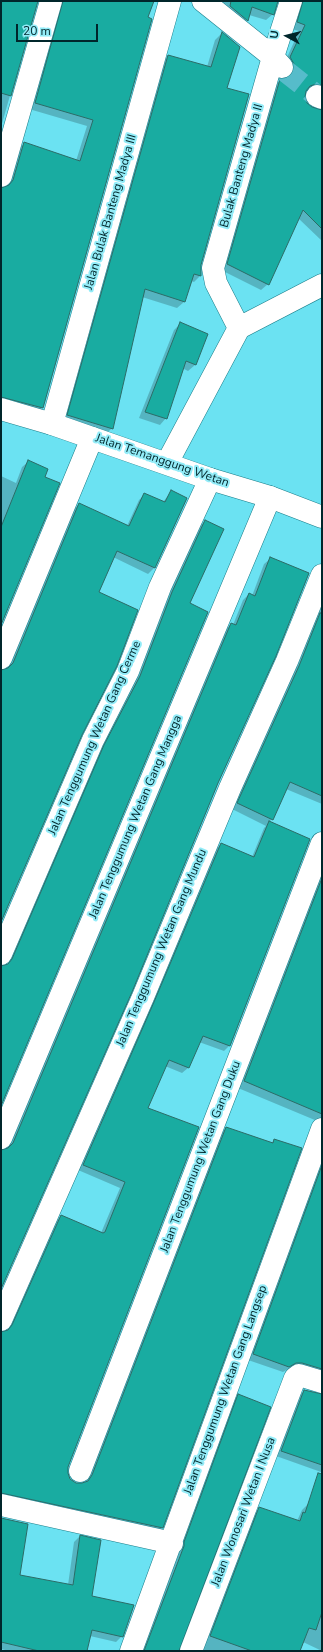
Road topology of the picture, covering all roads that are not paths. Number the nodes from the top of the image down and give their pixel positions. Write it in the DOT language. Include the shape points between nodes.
graph roads {
  1 [pos="51,1"];
  2 [pos="170,1"];
  3 [pos="204,1"];
  4 [pos="291,1"];
  5 [pos="279,64"];
  6 [pos="1,176"];
  7 [pos="322,285"];
  8 [pos="239,328"];
  9 [pos="1,409"];
  10 [pos="52,424"];
  11 [pos="88,447"];
  12 [pos="167,463"];
  13 [pos="206,486"];
  14 [pos="268,502"];
  15 [pos="322,517"];
  16 [pos="322,575"];
  17 [pos="1,658"];
  18 [pos="322,843"];
  19 [pos="1,954"];
  20 [pos="322,1129"];
  21 [pos="1,1138"];
  22 [pos="1,1320"];
  23 [pos="322,1382"];
  24 [pos="80,1471"];
  25 [pos="1,1505"];
  26 [pos="172,1543"];
  27 [pos="131,1651"];
  28 [pos="191,1651"];
  1 -- 6 [label="street"];
  2 -- 10 [label="street, Jalan Bulak Banteng Madya III"];
  3 -- 5 [label="street"];
  4 -- 5 [label="street, Bulak Banteng Madya II"];
  5 -- 8 [label="street, Bulak Banteng Madya II" via="214,268 216,283"];
  7 -- 8 [label="street"];
  8 -- 12 [label="street"];
  9 -- 10 [label="street, Jalan Temanggung Wetan"];
  10 -- 11 [label="street, Jalan Temanggung Wetan"];
  11 -- 12 [label="street, Jalan Temanggung Wetan"];
  11 -- 17 [label="street"];
  12 -- 13 [label="street, Jalan Temanggung Wetan"];
  13 -- 14 [label="street, Jalan Temanggung Wetan"];
  13 -- 19 [label="street, Jalan Tenggumung Wetan Gang Cerme" via="160,587 128,671 93,740"];
  14 -- 15 [label="street, Jalan Temanggung Wetan"];
  14 -- 21 [label="street, Jalan Tenggumung Wetan Gang Mangga"];
  16 -- 22 [label="street, Jalan Tenggumung Wetan Gang Mundu" via="143,997"];
  18 -- 24 [label="street, Jalan Tenggumung Wetan Gang Duku"];
  20 -- 26 [label="street, Jalan Tenggumung Wetan Gang Langsep" via="201,1457"];
  23 -- 28 [label="street, Jalan Wonosari Wetan I Nusa" via="299,1375 295,1378"];
  25 -- 26 [label="street"];
  26 -- 27 [label="street, Jalan Tenggumung Wetan Gang Langsep"];
}
